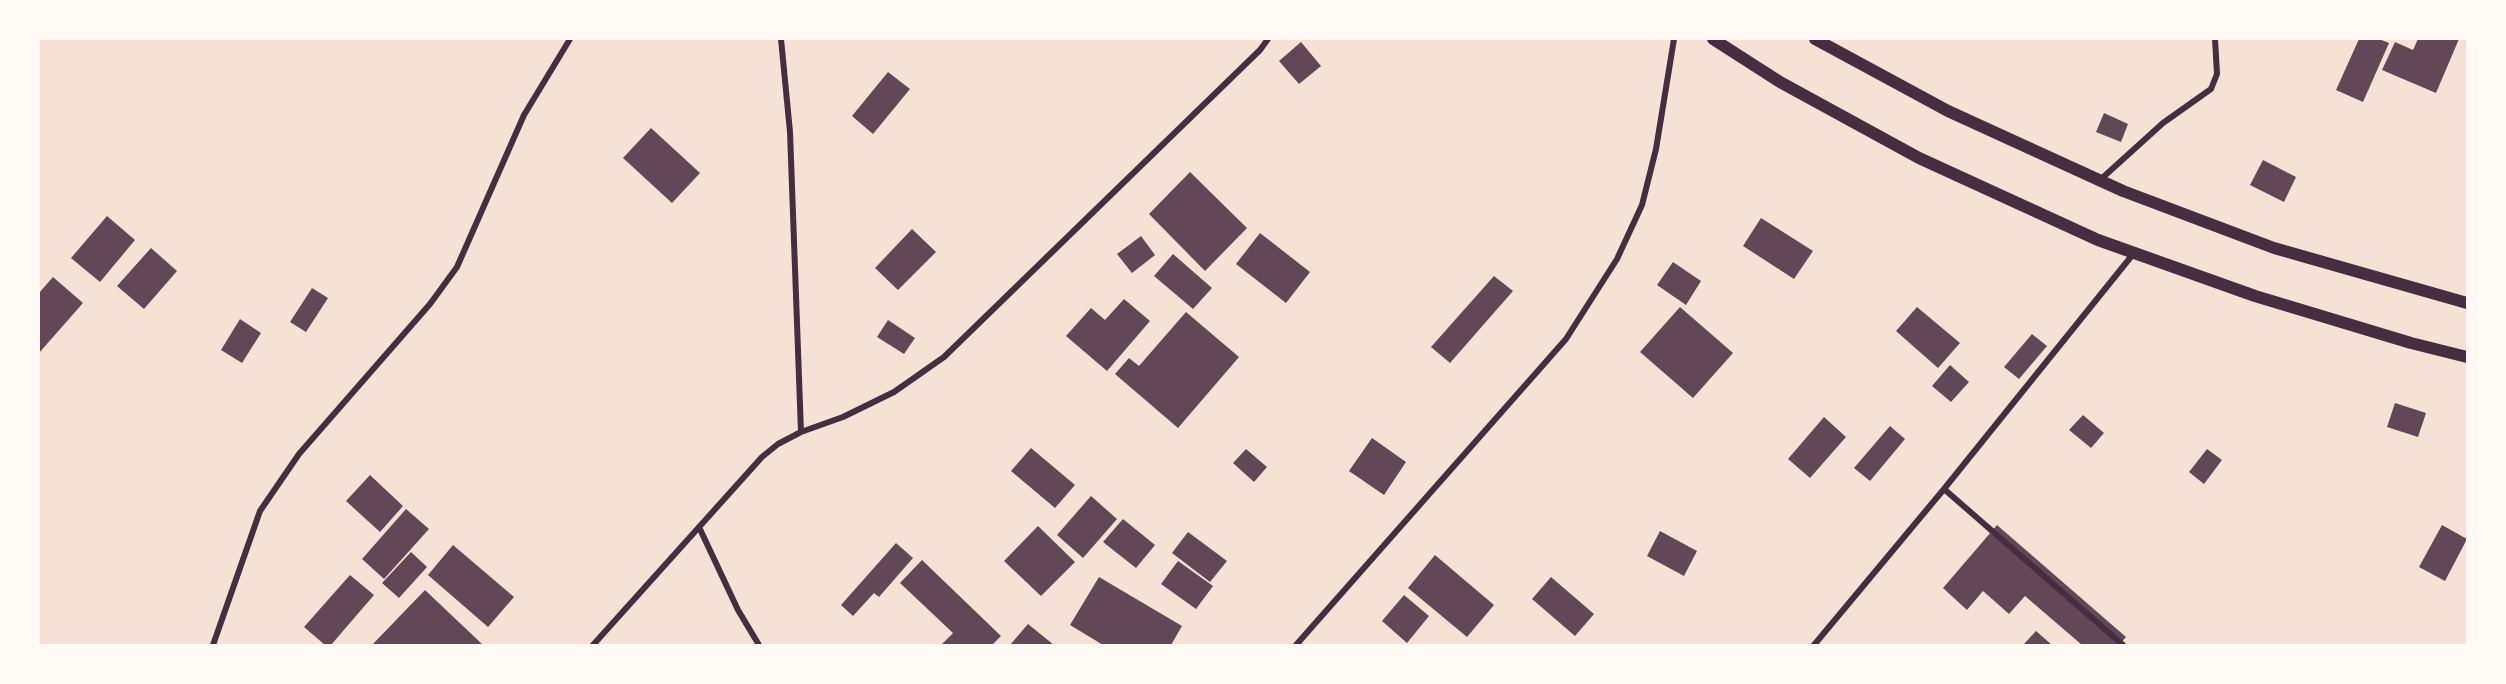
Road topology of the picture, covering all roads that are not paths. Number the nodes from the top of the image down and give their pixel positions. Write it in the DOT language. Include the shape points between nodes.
graph roads {
  1 [pos="570,39"];
  2 [pos="781,39"];
  3 [pos="1268,39"];
  4 [pos="1674,39"];
  5 [pos="1713,39"];
  6 [pos="1815,39"];
  7 [pos="2215,39"];
  8 [pos="2099,180"];
  9 [pos="2134,253"];
  10 [pos="2467,303"];
  11 [pos="2467,357"];
  12 [pos="801,432"];
  13 [pos="1944,489"];
  14 [pos="699,527"];
  15 [pos="213,645"];
  16 [pos="593,645"];
  17 [pos="759,645"];
  18 [pos="1296,645"];
  19 [pos="1814,645"];
  20 [pos="2123,645"];
  1 -- 15 [label="street" via="524,115 457,267 430,304 299,454 260,511"];
  2 -- 12 [label="street" via="790,132"];
  3 -- 12 [label="street" via="944,357 894,392"];
  4 -- 18 [label="street" via="1656,149 1642,205 1617,259 1566,339"];
  5 -- 9 [label="main road" via="1791,88 1919,158"];
  6 -- 8 [label="main road" via="1948,111"];
  7 -- 8 [label="street" via="2217,74 2211,89 2163,123"];
  8 -- 10 [label="main road" via="2274,248"];
  9 -- 11 [label="main road" via="2255,296"];
  9 -- 13 [label="street"];
  12 -- 14 [label="street" via="762,457"];
  13 -- 19 [label="street"];
  13 -- 20 [label="street"];
  14 -- 16 [label="street"];
  14 -- 17 [label="street"];
}
